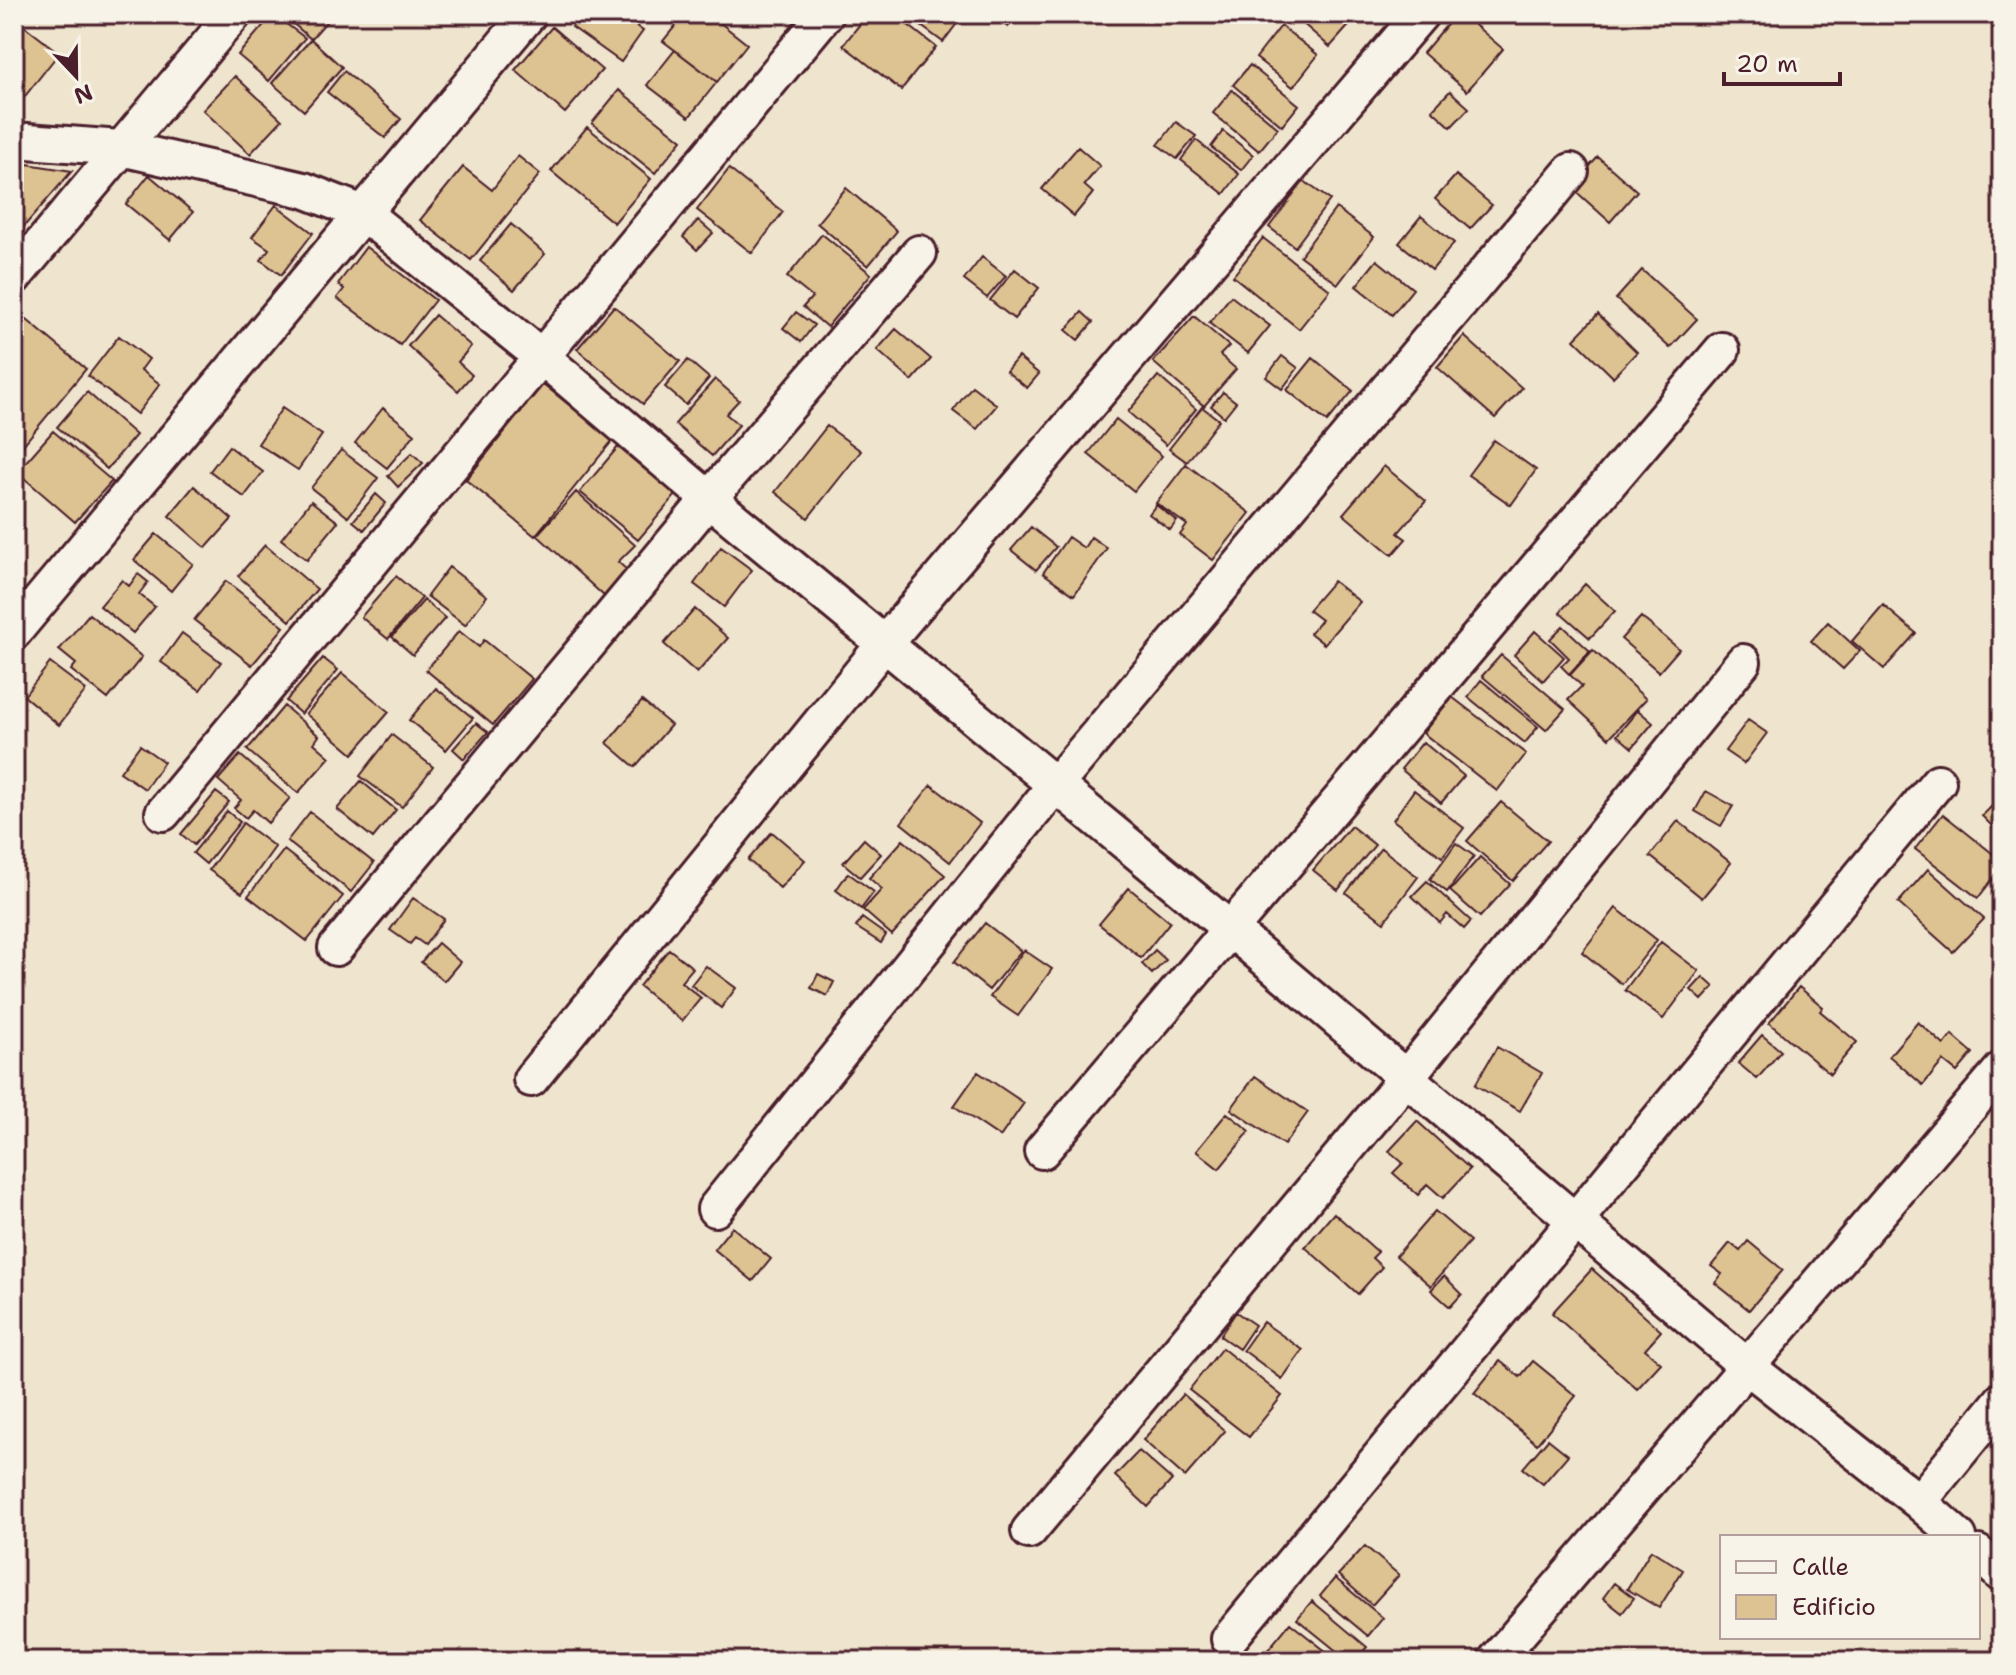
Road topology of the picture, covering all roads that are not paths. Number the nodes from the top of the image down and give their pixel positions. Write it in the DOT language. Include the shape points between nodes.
graph roads {
  1 [pos="234,14"];
  2 [pos="529,14"];
  3 [pos="826,14"];
  4 [pos="1421,14"];
  5 [pos="14,140"];
  6 [pos="121,148"];
  7 [pos="1571,171"];
  8 [pos="363,213"];
  9 [pos="919,253"];
  10 [pos="14,277"];
  11 [pos="1722,350"];
  12 [pos="542,357"];
  13 [pos="709,499"];
  14 [pos="14,632"];
  15 [pos="885,643"];
  16 [pos="1743,662"];
  17 [pos="1938,782"];
  18 [pos="1056,784"];
  19 [pos="163,813"];
  20 [pos="1229,928"];
  21 [pos="336,948"];
  22 [pos="2002,1069"];
  23 [pos="531,1079"];
  24 [pos="1405,1079"];
  25 [pos="1042,1151"];
  26 [pos="715,1209"];
  27 [pos="1574,1221"];
  28 [pos="1748,1367"];
  29 [pos="2002,1400"];
  30 [pos="1919,1502"];
  31 [pos="1029,1531"];
  32 [pos="1957,1535"];
  33 [pos="1980,1555"];
  34 [pos="2002,1575"];
  35 [pos="1229,1639"];
  36 [pos="1495,1661"];
  1 -- 6 [label="street"];
  2 -- 8 [label="street"];
  3 -- 12 [label="street"];
  4 -- 15 [label="street"];
  5 -- 6 [label="street"];
  6 -- 8 [label="street" via="304,190"];
  6 -- 10 [label="street"];
  7 -- 18 [label="street"];
  8 -- 12 [label="street"];
  8 -- 14 [label="street"];
  9 -- 13 [label="street"];
  11 -- 20 [label="street"];
  12 -- 13 [label="street"];
  12 -- 19 [label="street"];
  13 -- 15 [label="street"];
  13 -- 21 [label="street"];
  15 -- 18 [label="street"];
  15 -- 23 [label="street"];
  16 -- 24 [label="street"];
  17 -- 27 [label="street"];
  18 -- 20 [label="street"];
  18 -- 26 [label="street"];
  20 -- 24 [label="street"];
  20 -- 25 [label="street"];
  22 -- 28 [label="street"];
  24 -- 27 [label="street"];
  24 -- 31 [label="street"];
  27 -- 28 [label="street"];
  27 -- 35 [label="street"];
  28 -- 30 [label="street"];
  28 -- 36 [label="street"];
  29 -- 30 [label="street"];
  30 -- 32 [label="street"];
  33 -- 34 [label="street"];
}
